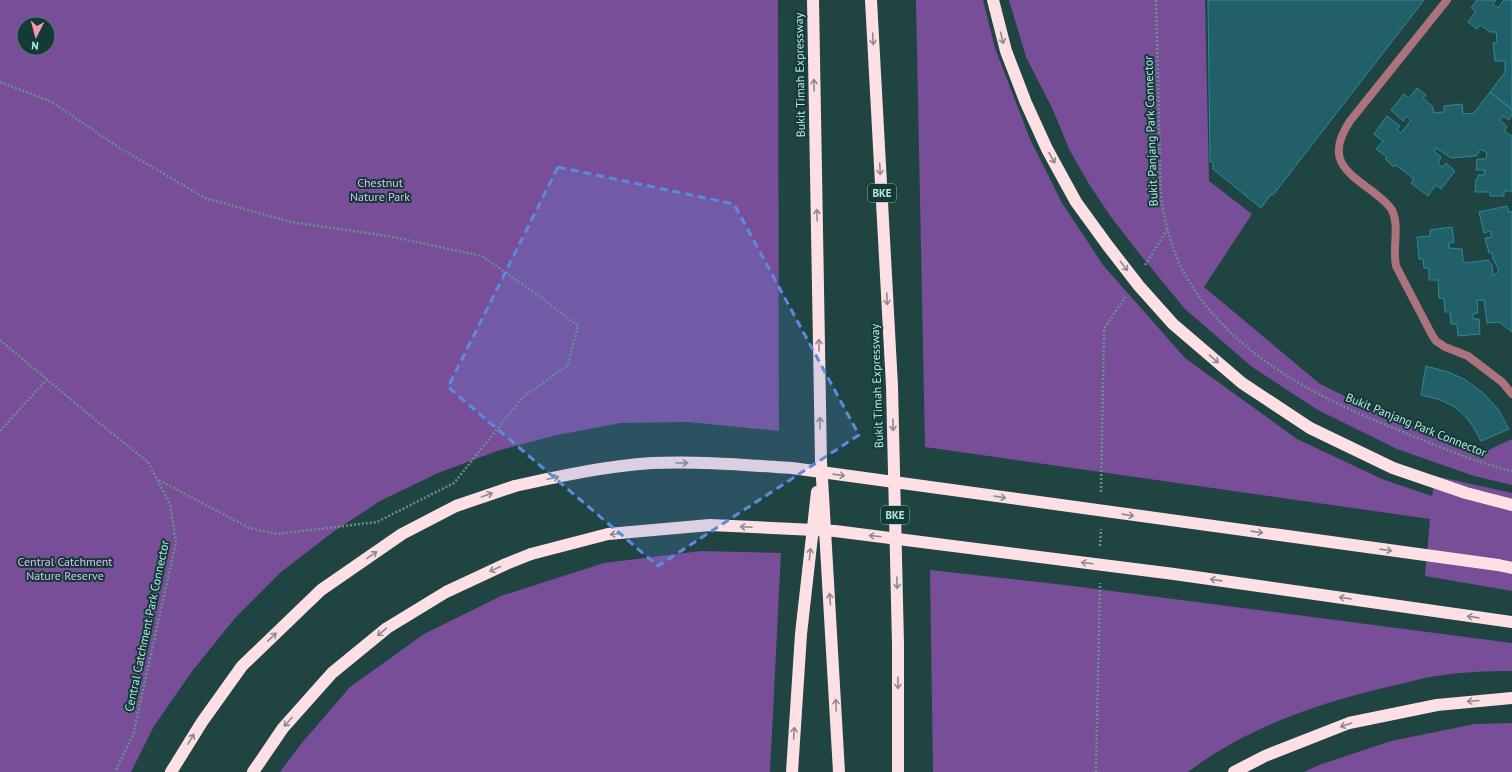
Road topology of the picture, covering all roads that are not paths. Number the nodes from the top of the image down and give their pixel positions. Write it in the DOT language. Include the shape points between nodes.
graph roads {
  1 [pos="813,0"];
  2 [pos="871,0"];
  3 [pos="993,0"];
  4 [pos="1447,0"];
  5 [pos="1512,394"];
  6 [pos="821,461"];
  7 [pos="1512,505"];
  8 [pos="1512,568"];
  9 [pos="1512,622"];
  10 [pos="1512,698"];
  11 [pos="171,772"];
  12 [pos="253,772"];
  13 [pos="792,772"];
  14 [pos="839,772"];
  15 [pos="898,772"];
  16 [pos="1234,772"];
  6 -- 1 [label="highway, Bukit Timah Expressway, one-way"];
  2 -- 15 [label="highway, Bukit Timah Expressway / BKE, one-way" via="892,386 898,636"];
  3 -- 7 [label="highway, one-way, bridge" via="1006,51 1026,103 1076,202 1139,286 1173,324 1242,383 1310,428 1392,468 1466,493"];
  4 -- 5 [label="lane" via="1345,128 1339,144 1340,159 1348,172 1382,199 1392,211 1396,266 1433,338 1445,347 1468,356 1502,382"];
  13 -- 6 [label="highway, one-way" via="801,634"];
  14 -- 6 [label="highway, Bukit Timah Expressway, one-way"];
  11 -- 8 [label="highway, one-way, bridge" via="202,722 242,666 321,590 402,534 456,506 515,486 598,469 653,463 715,463 792,468"];
  9 -- 12 [label="highway, one-way, bridge" via="1174,574 835,531 710,525 608,534 531,554 506,564 446,592 386,628 332,673 283,728"];
  10 -- 16 [label="highway, one-way" via="1437,705 1349,724 1265,756"];
}
